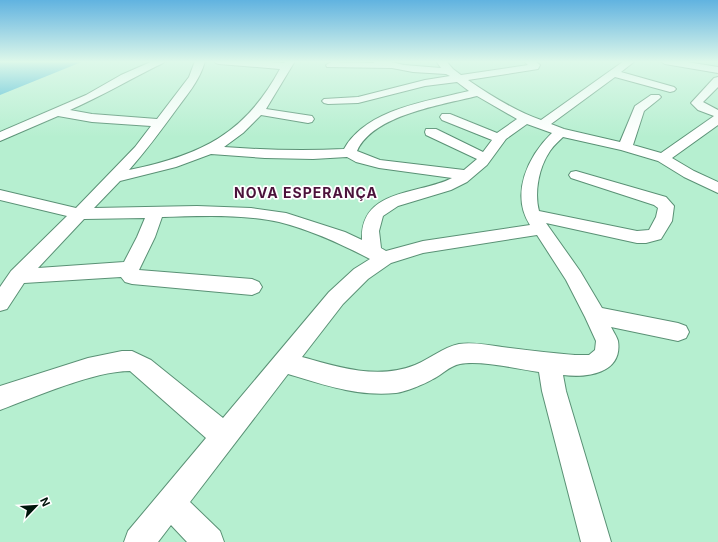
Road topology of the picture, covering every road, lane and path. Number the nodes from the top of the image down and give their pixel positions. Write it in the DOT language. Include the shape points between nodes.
graph roads {
  1 [pos="110,86"];
  2 [pos="187,86"];
  3 [pos="275,86"];
  4 [pos="412,86"];
  5 [pos="470,86"];
  6 [pos="595,86"];
  7 [pos="660,86"];
  8 [pos="670,89"];
  9 [pos="715,91"];
  10 [pos="478,92"];
  11 [pos="656,97"];
  12 [pos="328,101"];
  13 [pos="58,112"];
  14 [pos="257,112"];
  15 [pos="718,114"];
  16 [pos="446,117"];
  17 [pos="308,119"];
  18 [pos="718,119"];
  19 [pos="526,120"];
  20 [pos="160,123"];
  21 [pos="541,126"];
  22 [pos="432,132"];
  23 [pos="560,132"];
  24 [pos="0,137"];
  25 [pos="499,138"];
  26 [pos="625,147"];
  27 [pos="211,150"];
  28 [pos="349,153"];
  29 [pos="486,158"];
  30 [pos="663,158"];
  31 [pos="465,175"];
  32 [pos="576,175"];
  33 [pos="115,178"];
  34 [pos="718,188"];
  35 [pos="0,196"];
  36 [pos="155,213"];
  37 [pos="80,214"];
  38 [pos="537,222"];
  39 [pos="379,254"];
  40 [pos="130,269"];
  41 [pos="18,276"];
  42 [pos="252,287"];
  43 [pos="0,303"];
  44 [pos="595,315"];
  45 [pos="678,332"];
  46 [pos="284,363"];
  47 [pos="549,363"];
  48 [pos="0,398"];
  49 [pos="224,436"];
  50 [pos="170,504"];
  51 [pos="139,542"];
  52 [pos="209,542"];
  53 [pos="596,542"];
  1 -- 13 [label="street"];
  2 -- 20 [label="street"];
  3 -- 14 [label="street"];
  4 -- 12 [label="street" via="358,100"];
  5 -- 10 [label="street"];
  6 -- 21 [label="street"];
  7 -- 8 [label="street"];
  9 -- 15 [label="street" via="702,97 697,103"];
  10 -- 19 [label="street"];
  10 -- 28 [label="street" via="386,119 357,138"];
  11 -- 26 [label="street" via="639,109"];
  13 -- 20 [label="street" via="92,118"];
  13 -- 24 [label="street"];
  14 -- 17 [label="street"];
  14 -- 27 [label="street" via="243,127"];
  16 -- 25 [label="street"];
  18 -- 30 [label="street"];
  19 -- 21 [label="street"];
  19 -- 25 [label="street"];
  20 -- 33 [label="street"];
  21 -- 23 [label="street"];
  22 -- 29 [label="street"];
  23 -- 26 [label="street"];
  23 -- 38 [label="street" via="543,151 532,175 529,206"];
  25 -- 29 [label="street"];
  26 -- 30 [label="street"];
  27 -- 28 [label="street" via="265,154"];
  27 -- 33 [label="street" via="156,169"];
  28 -- 31 [label="street" via="379,164"];
  29 -- 31 [label="street"];
  30 -- 34 [label="street"];
  31 -- 39 [label="street" via="453,184 401,200 378,211 371,230"];
  32 -- 38 [label="street" via="660,201 667,210 659,231 655,235 637,237"];
  33 -- 37 [label="street"];
  35 -- 37 [label="street"];
  36 -- 37 [label="street"];
  36 -- 39 [label="street" via="231,212 280,217 339,236"];
  36 -- 40 [label="street" via="152,225"];
  37 -- 41 [label="street"];
  38 -- 39 [label="street" via="501,234"];
  38 -- 44 [label="street"];
  39 -- 46 [label="street" via="336,298"];
  40 -- 41 [label="street"];
  40 -- 42 [label="street" via="129,274 132,278"];
  41 -- 43 [label="street"];
  44 -- 45 [label="street"];
  44 -- 47 [label="street" via="607,341 606,355 593,365"];
  46 -- 47 [label="street" via="343,379 371,383 398,382 425,372 443,360 459,354"];
  46 -- 49 [label="street"];
  47 -- 53 [label="street" via="554,391"];
  48 -- 49 [label="street" via="96,367 132,361 143,367"];
  49 -- 50 [label="street"];
  50 -- 51 [label="street"];
  50 -- 52 [label="street"];
}
